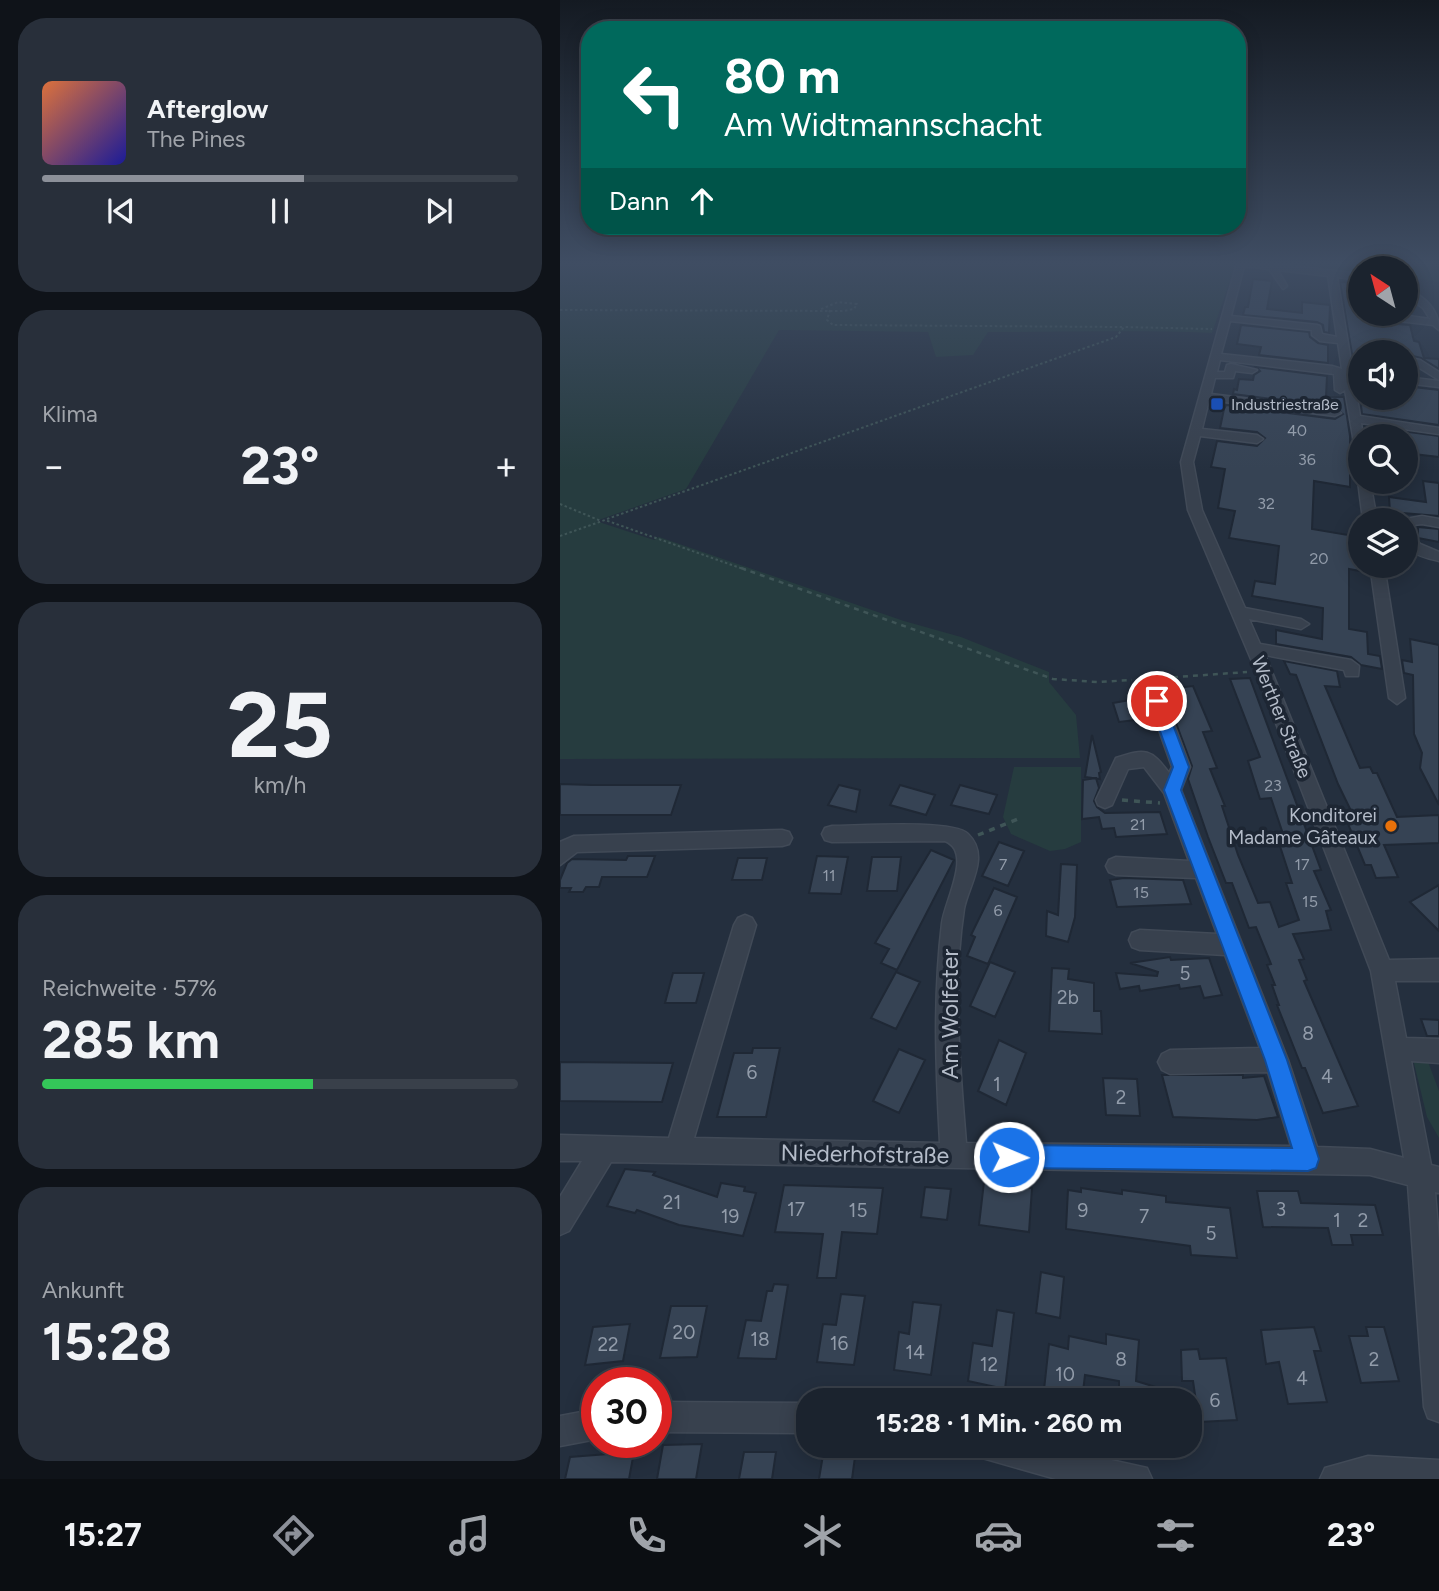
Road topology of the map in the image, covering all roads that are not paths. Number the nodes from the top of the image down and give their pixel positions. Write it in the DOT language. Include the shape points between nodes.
graph roads {
  1 [pos="1222,332"];
  2 [pos="1317,332"];
  3 [pos="1342,332"];
  4 [pos="1343,340"];
  5 [pos="1215,356"];
  6 [pos="1418,363"];
  7 [pos="1210,374"];
  8 [pos="1229,376"];
  9 [pos="1311,377"];
  10 [pos="1439,377"];
  11 [pos="1418,382"];
  12 [pos="1439,384"];
  13 [pos="1340,390"];
  14 [pos="1226,392"];
  15 [pos="1204,396"];
  16 [pos="1335,413"];
  17 [pos="1355,419"];
  18 [pos="1356,424"];
  19 [pos="1194,432"];
  20 [pos="1439,432"];
  21 [pos="1257,439"];
  22 [pos="1418,520"];
  23 [pos="1439,523"];
  24 [pos="1418,548"];
  25 [pos="1439,557"];
  26 [pos="1379,578"];
  27 [pos="1239,612"];
  28 [pos="1301,624"];
  29 [pos="1255,648"];
  30 [pos="1352,672"];
  31 [pos="1149,678"];
  32 [pos="1397,698"];
  33 [pos="1175,797"];
  34 [pos="1105,800"];
  35 [pos="832,834"];
  36 [pos="782,838"];
  37 [pos="560,856"];
  38 [pos="1116,866"];
  39 [pos="1203,870"];
  40 [pos="745,925"];
  41 [pos="1140,940"];
  42 [pos="1231,945"];
  43 [pos="1439,970"];
  44 [pos="1382,971"];
  45 [pos="1397,1049"];
  46 [pos="1439,1051"];
  47 [pos="1276,1060"];
  48 [pos="1170,1062"];
  49 [pos="560,1148"];
  50 [pos="604,1150"];
  51 [pos="678,1150"];
  52 [pos="954,1156"];
  53 [pos="1308,1159"];
  54 [pos="1430,1177"];
  55 [pos="560,1222"];
  56 [pos="1439,1407"];
  57 [pos="672,1417"];
  58 [pos="796,1418"];
  59 [pos="581,1427"];
  60 [pos="560,1430"];
  61 [pos="1038,1458"];
  62 [pos="1439,1476"];
  63 [pos="1118,1478"];
  64 [pos="1336,1479"];
  1 -- 5 [label="street, Werther Straße"];
  2 -- 4 [label="street" via="1323,339"];
  3 -- 4 [label="street"];
  4 -- 17 [label="street"];
  5 -- 7 [label="street, Werther Straße"];
  5 -- 13 [label="street" via="1332,369 1339,372"];
  6 -- 10 [label="street"];
  7 -- 8 [label="street"];
  7 -- 15 [label="street, Werther Straße"];
  8 -- 9 [label="street" via="1231,367"];
  8 -- 14 [label="street"];
  11 -- 12 [label="street"];
  15 -- 16 [label="street"];
  15 -- 19 [label="street, Werther Straße"];
  17 -- 18 [label="street"];
  17 -- 20 [label="street"];
  19 -- 21 [label="street"];
  19 -- 27 [label="street, Werther Straße" via="1187,462 1195,510"];
  22 -- 23 [label="street"];
  24 -- 25 [label="street"];
  26 -- 32 [label="street"];
  27 -- 28 [label="street"];
  27 -- 29 [label="street, Werther Straße"];
  29 -- 30 [label="street" via="1350,666"];
  29 -- 44 [label="street, Werther Straße"];
  31 -- 33 [label="street" via="1181,767"];
  33 -- 34 [label="street" via="1148,759 1122,763"];
  33 -- 39 [label="street"];
  35 -- 52 [label="street, Am Wolfeter" via="946,833 962,841 968,851 954,906 946,977"];
  36 -- 37 [label="street" via="574,844"];
  38 -- 39 [label="street"];
  39 -- 42 [label="street"];
  40 -- 51 [label="street"];
  41 -- 42 [label="street"];
  42 -- 47 [label="street"];
  43 -- 44 [label="street"];
  44 -- 45 [label="street, Werther Straße"];
  45 -- 46 [label="street"];
  45 -- 54 [label="street, Werther Straße"];
  47 -- 48 [label="street"];
  47 -- 53 [label="street"];
  49 -- 50 [label="street, Niederhofstraße"];
  50 -- 51 [label="street, Niederhofstraße"];
  50 -- 55 [label="street"];
  51 -- 52 [label="street, Niederhofstraße"];
  52 -- 53 [label="street, Niederhofstraße"];
  53 -- 54 [label="street, Niederhofstraße" via="1370,1163"];
  54 -- 56 [label="street, Werther Straße"];
  57 -- 58 [label="street"];
  59 -- 60 [label="street"];
  61 -- 63 [label="street"];
  62 -- 64 [label="street" via="1368,1472"];
}
